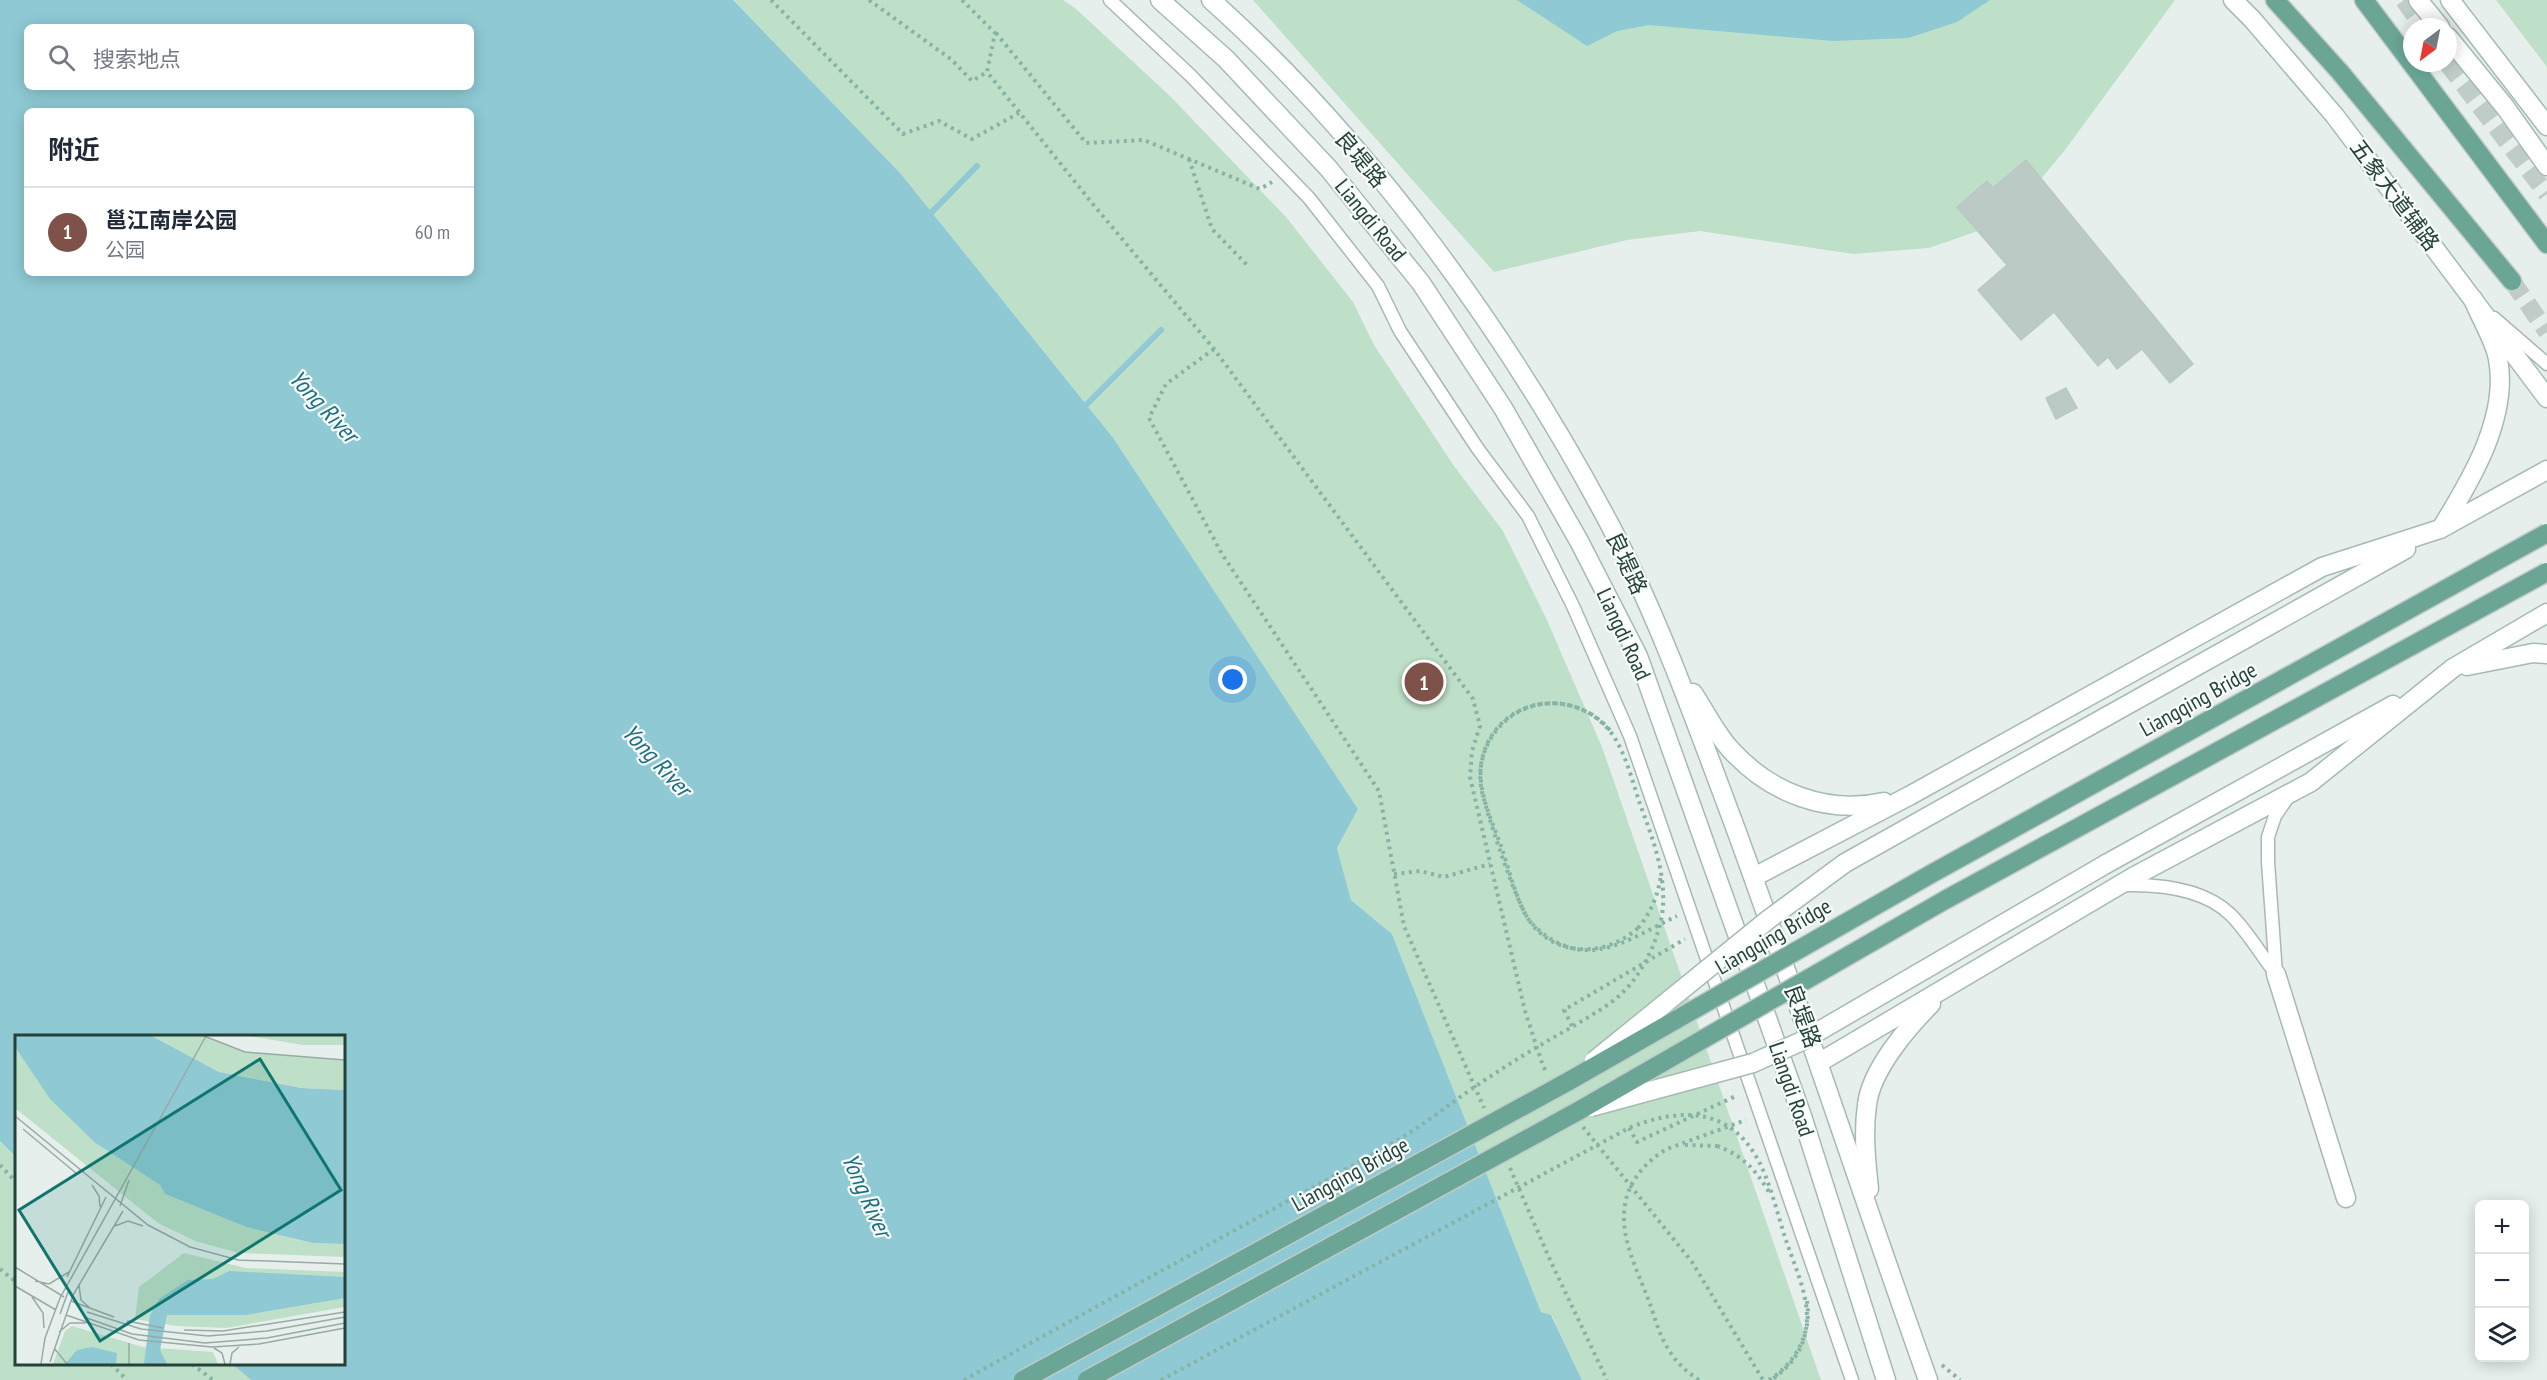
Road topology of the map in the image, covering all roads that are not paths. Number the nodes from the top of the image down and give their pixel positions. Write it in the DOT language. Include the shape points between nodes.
graph roads {
  1 [pos="1110,0"];
  2 [pos="1160,0"];
  3 [pos="1211,0"];
  4 [pos="2233,0"];
  5 [pos="2275,0"];
  6 [pos="2364,0"];
  7 [pos="2418,0"];
  8 [pos="2450,0"];
  9 [pos="2433,18"];
  10 [pos="2457,48"];
  11 [pos="2547,126"];
  12 [pos="2547,166"];
  13 [pos="2547,244"];
  14 [pos="2512,281"];
  15 [pos="2473,299"];
  16 [pos="2547,364"];
  17 [pos="2547,398"];
  18 [pos="2547,470"];
  19 [pos="2440,529"];
  20 [pos="2547,533"];
  21 [pos="2547,572"];
  22 [pos="2547,613"];
  23 [pos="2547,654"];
  24 [pos="1676,667"];
  25 [pos="2453,669"];
  26 [pos="2292,792"];
  27 [pos="1909,796"];
  28 [pos="1754,877"];
  29 [pos="2119,885"];
  30 [pos="2276,974"];
  31 [pos="1951,983"];
  32 [pos="1820,1062"];
  33 [pos="1569,1081"];
  34 [pos="1580,1115"];
  35 [pos="2346,1198"];
  36 [pos="1872,1224"];
  37 [pos="1023,1380"];
  38 [pos="1087,1380"];
  39 [pos="1852,1380"];
  40 [pos="1886,1380"];
  41 [pos="1928,1380"];
  1 -- 39 [label="lane" via="1190,75 1309,198 1378,286 1400,331 1528,516 1573,606 1629,736"];
  2 -- 40 [label="main road, Liangdi Road" via="1226,59 1329,169 1421,283 1503,408 1579,541 1638,656 1796,1100"];
  3 -- 24 [label="main road, 良堤路" via="1253,38 1354,148 1449,267 1534,394 1611,528"];
  4 -- 15 [label="main road, 五象大道辅路" via="2335,116"];
  5 -- 14 [label="main road" via="2340,72"];
  6 -- 13 [label="main road"];
  7 -- 9 [label="main road"];
  8 -- 11 [label="main road"];
  10 -- 12 [label="main road"];
  15 -- 16 [label="lane"];
  15 -- 17 [label="main road, 五象大道辅路"];
  15 -- 19 [label="main road" via="2498,358 2499,398 2474,475"];
  18 -- 19 [label="main road"];
  19 -- 27 [label="main road" via="2322,567"];
  19 -- 33 [label="main road, bridge" via="1845,863 1769,919"];
  20 -- 33 [label="main road, Liangqing Bridge, bridge" via="1930,874"];
  21 -- 34 [label="main road, bridge" via="1945,900"];
  22 -- 25 [label="main road"];
  23 -- 25 [label="main road" via="2533,653"];
  24 -- 27 [label="main road" via="1729,748 1766,781 1793,795 1826,804 1860,807"];
  24 -- 28 [label="main road, 良堤路"];
  25 -- 26 [label="main road" via="2311,782"];
  25 -- 34 [label="main road, bridge" via="1802,1041 1753,1063"];
  26 -- 29 [label="main road"];
  26 -- 30 [label="lane" via="2275,816 2268,837"];
  27 -- 28 [label="main road"];
  28 -- 32 [label="main road, 良堤路"];
  29 -- 30 [label="lane" via="2149,884 2212,900 2232,916"];
  29 -- 31 [label="main road"];
  30 -- 35 [label="main road"];
  31 -- 32 [label="main road"];
  31 -- 36 [label="main road" via="1904,1030 1880,1069 1867,1102 1865,1145"];
  32 -- 36 [label="main road, 良堤路"];
  33 -- 37 [label="main road, Liangqing Bridge, bridge"];
  34 -- 38 [label="main road, bridge"];
  36 -- 41 [label="main road"];
}
